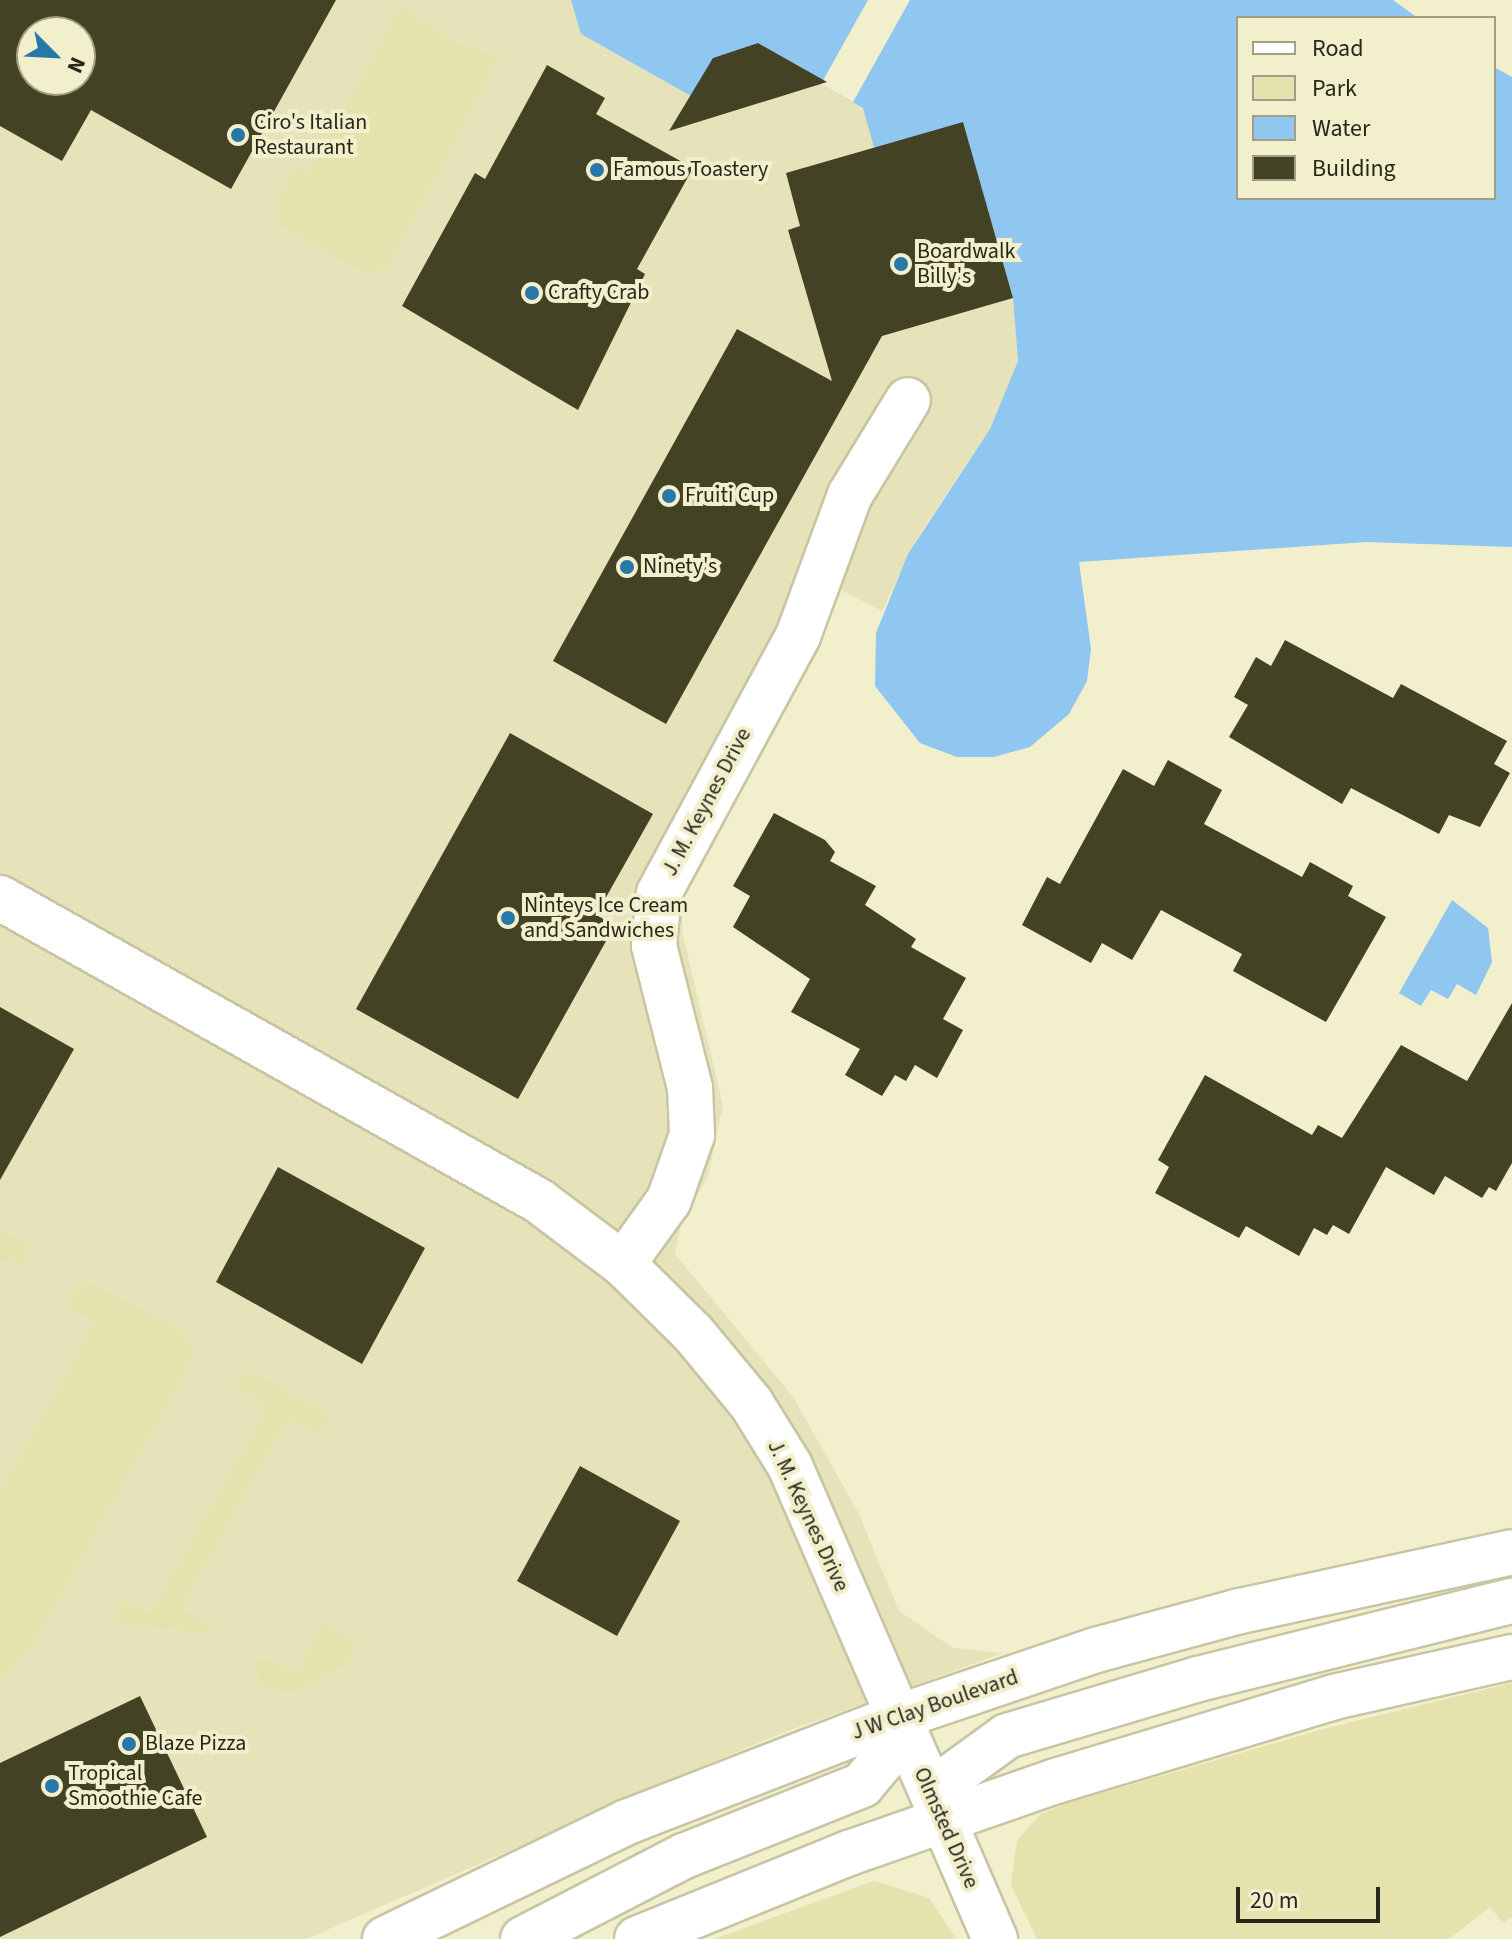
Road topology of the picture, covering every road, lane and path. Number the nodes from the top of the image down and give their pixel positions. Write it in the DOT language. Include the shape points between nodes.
graph roads {
  1 [pos="908,400"];
  2 [pos="0,898"];
  3 [pos="623,1264"];
  4 [pos="1512,1552"];
  5 [pos="1512,1601"];
  6 [pos="1512,1657"];
  7 [pos="898,1717"];
  8 [pos="941,1819"];
  9 [pos="385,1939"];
  10 [pos="523,1939"];
  11 [pos="637,1939"];
  12 [pos="995,1939"];
  1 -- 3 [label="street, J. M. Keynes Drive" via="850,495 798,636 659,893 654,946 690,1088 692,1135 669,1200"];
  2 -- 3 [label="street, J. M. Keynes Drive" via="511,1184"];
  3 -- 7 [label="street, J. M. Keynes Drive" via="718,1361 765,1423 790,1466"];
  4 -- 7 [label="street, J W Clay Boulevard" via="1226,1614"];
  5 -- 8 [label="street" via="1198,1679 1007,1736 949,1778 941,1793"];
  6 -- 8 [label="street" via="1239,1724"];
  7 -- 8 [label="street, Olmsted Drive"];
  7 -- 9 [label="street, J W Clay Boulevard" via="627,1822"];
  7 -- 10 [label="street" via="899,1738 890,1757 862,1785 684,1856"];
  8 -- 11 [label="street"];
  8 -- 12 [label="street, Olmsted Drive"];
}
